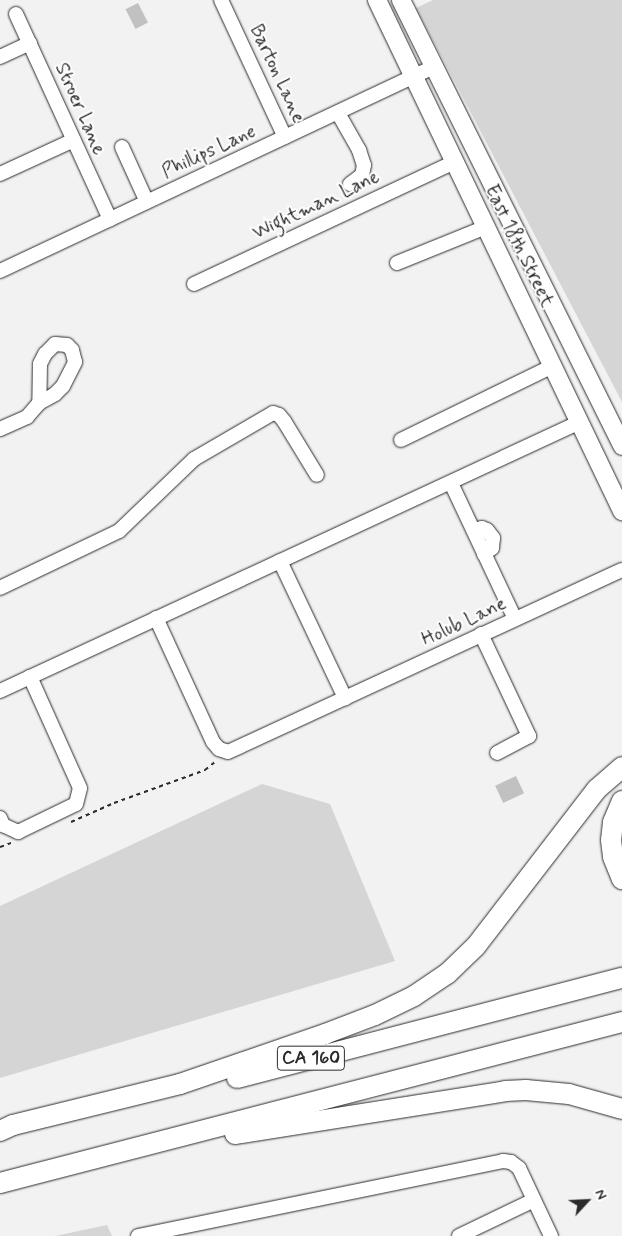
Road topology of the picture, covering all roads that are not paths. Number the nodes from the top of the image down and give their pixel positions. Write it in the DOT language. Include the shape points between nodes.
graph roads {
  1 [pos="222,0"];
  2 [pos="401,0"];
  3 [pos="381,1"];
  4 [pos="16,14"];
  5 [pos="30,43"];
  6 [pos="0,57"];
  7 [pos="434,68"];
  8 [pos="414,77"];
  9 [pos="338,112"];
  10 [pos="285,137"];
  11 [pos="74,140"];
  12 [pos="122,147"];
  13 [pos="455,162"];
  14 [pos="0,174"];
  15 [pos="350,184"];
  16 [pos="147,202"];
  17 [pos="110,219"];
  18 [pos="486,227"];
  19 [pos="397,264"];
  20 [pos="0,271"];
  21 [pos="194,284"];
  22 [pos="553,366"];
  23 [pos="39,404"];
  24 [pos="580,422"];
  25 [pos="0,430"];
  26 [pos="401,440"];
  27 [pos="622,446"];
  28 [pos="317,475"];
  29 [pos="451,483"];
  30 [pos="622,510"];
  31 [pos="280,561"];
  32 [pos="622,570"];
  33 [pos="0,588"];
  34 [pos="156,618"];
  35 [pos="515,619"];
  36 [pos="481,634"];
  37 [pos="30,677"];
  38 [pos="0,691"];
  39 [pos="345,698"];
  40 [pos="496,752"];
  41 [pos="622,768"];
  42 [pos="622,801"];
  43 [pos="0,818"];
  44 [pos="622,879"];
  45 [pos="622,978"];
  46 [pos="622,1022"];
  47 [pos="622,1109"];
  48 [pos="0,1131"];
  49 [pos="0,1139"];
  50 [pos="118,1152"];
  51 [pos="0,1183"];
  52 [pos="534,1200"];
  53 [pos="185,1231"];
  54 [pos="138,1236"];
  55 [pos="459,1236"];
  56 [pos="551,1236"];
  1 -- 10 [label="street, Barton Lane"];
  2 -- 7 [label="main road, East 18th Street"];
  3 -- 8 [label="main road, East 18th Street"];
  4 -- 5 [label="street, Stroer Lane"];
  5 -- 6 [label="street"];
  5 -- 11 [label="street, Stroer Lane"];
  7 -- 8 [label="street, Phillips Lane"];
  7 -- 27 [label="main road, East 18th Street"];
  8 -- 9 [label="street, Phillips Lane"];
  8 -- 13 [label="main road, East 18th Street"];
  9 -- 10 [label="street, Phillips Lane"];
  9 -- 15 [label="street" via="364,165 362,176"];
  10 -- 16 [label="street, Phillips Lane"];
  11 -- 14 [label="street"];
  11 -- 17 [label="street, Stroer Lane"];
  12 -- 16 [label="street"];
  13 -- 18 [label="main road, East 18th Street"];
  13 -- 21 [label="street, Wightman Lane"];
  16 -- 17 [label="street, Phillips Lane"];
  17 -- 20 [label="street, Phillips Lane"];
  18 -- 19 [label="street"];
  18 -- 22 [label="main road, East 18th Street"];
  22 -- 24 [label="main road, East 18th Street"];
  22 -- 26 [label="street"];
  23 -- 25 [label="street" via="28,417"];
  24 -- 29 [label="street"];
  24 -- 30 [label="main road, East 18th Street"];
  28 -- 33 [label="street" via="280,415 273,413 194,459 119,531"];
  29 -- 31 [label="street"];
  29 -- 35 [label="street"];
  31 -- 34 [label="street"];
  31 -- 39 [label="street"];
  32 -- 35 [label="street, Holub Lane"];
  34 -- 37 [label="street"];
  34 -- 39 [label="street, Holub Lane" via="219,749 228,752"];
  35 -- 36 [label="street, Holub Lane"];
  36 -- 39 [label="street, Holub Lane"];
  36 -- 40 [label="street" via="529,736"];
  37 -- 38 [label="street"];
  37 -- 43 [label="street" via="80,788 76,804 18,832 3,825"];
  41 -- 48 [label="highway" via="597,789 476,946 447,974 414,996 325,1034 180,1084"];
  42 -- 44 [label="highway" via="613,822 611,840 613,857"];
  45 -- 49 [label="highway, CA 160"];
  46 -- 50 [label="highway, CA 160"];
  47 -- 50 [label="highway" via="569,1094 505,1091"];
  50 -- 51 [label="highway, CA 160"];
  52 -- 53 [label="street" via="519,1168 503,1161"];
  52 -- 55 [label="street"];
  52 -- 56 [label="street"];
  53 -- 54 [label="street"];
}
